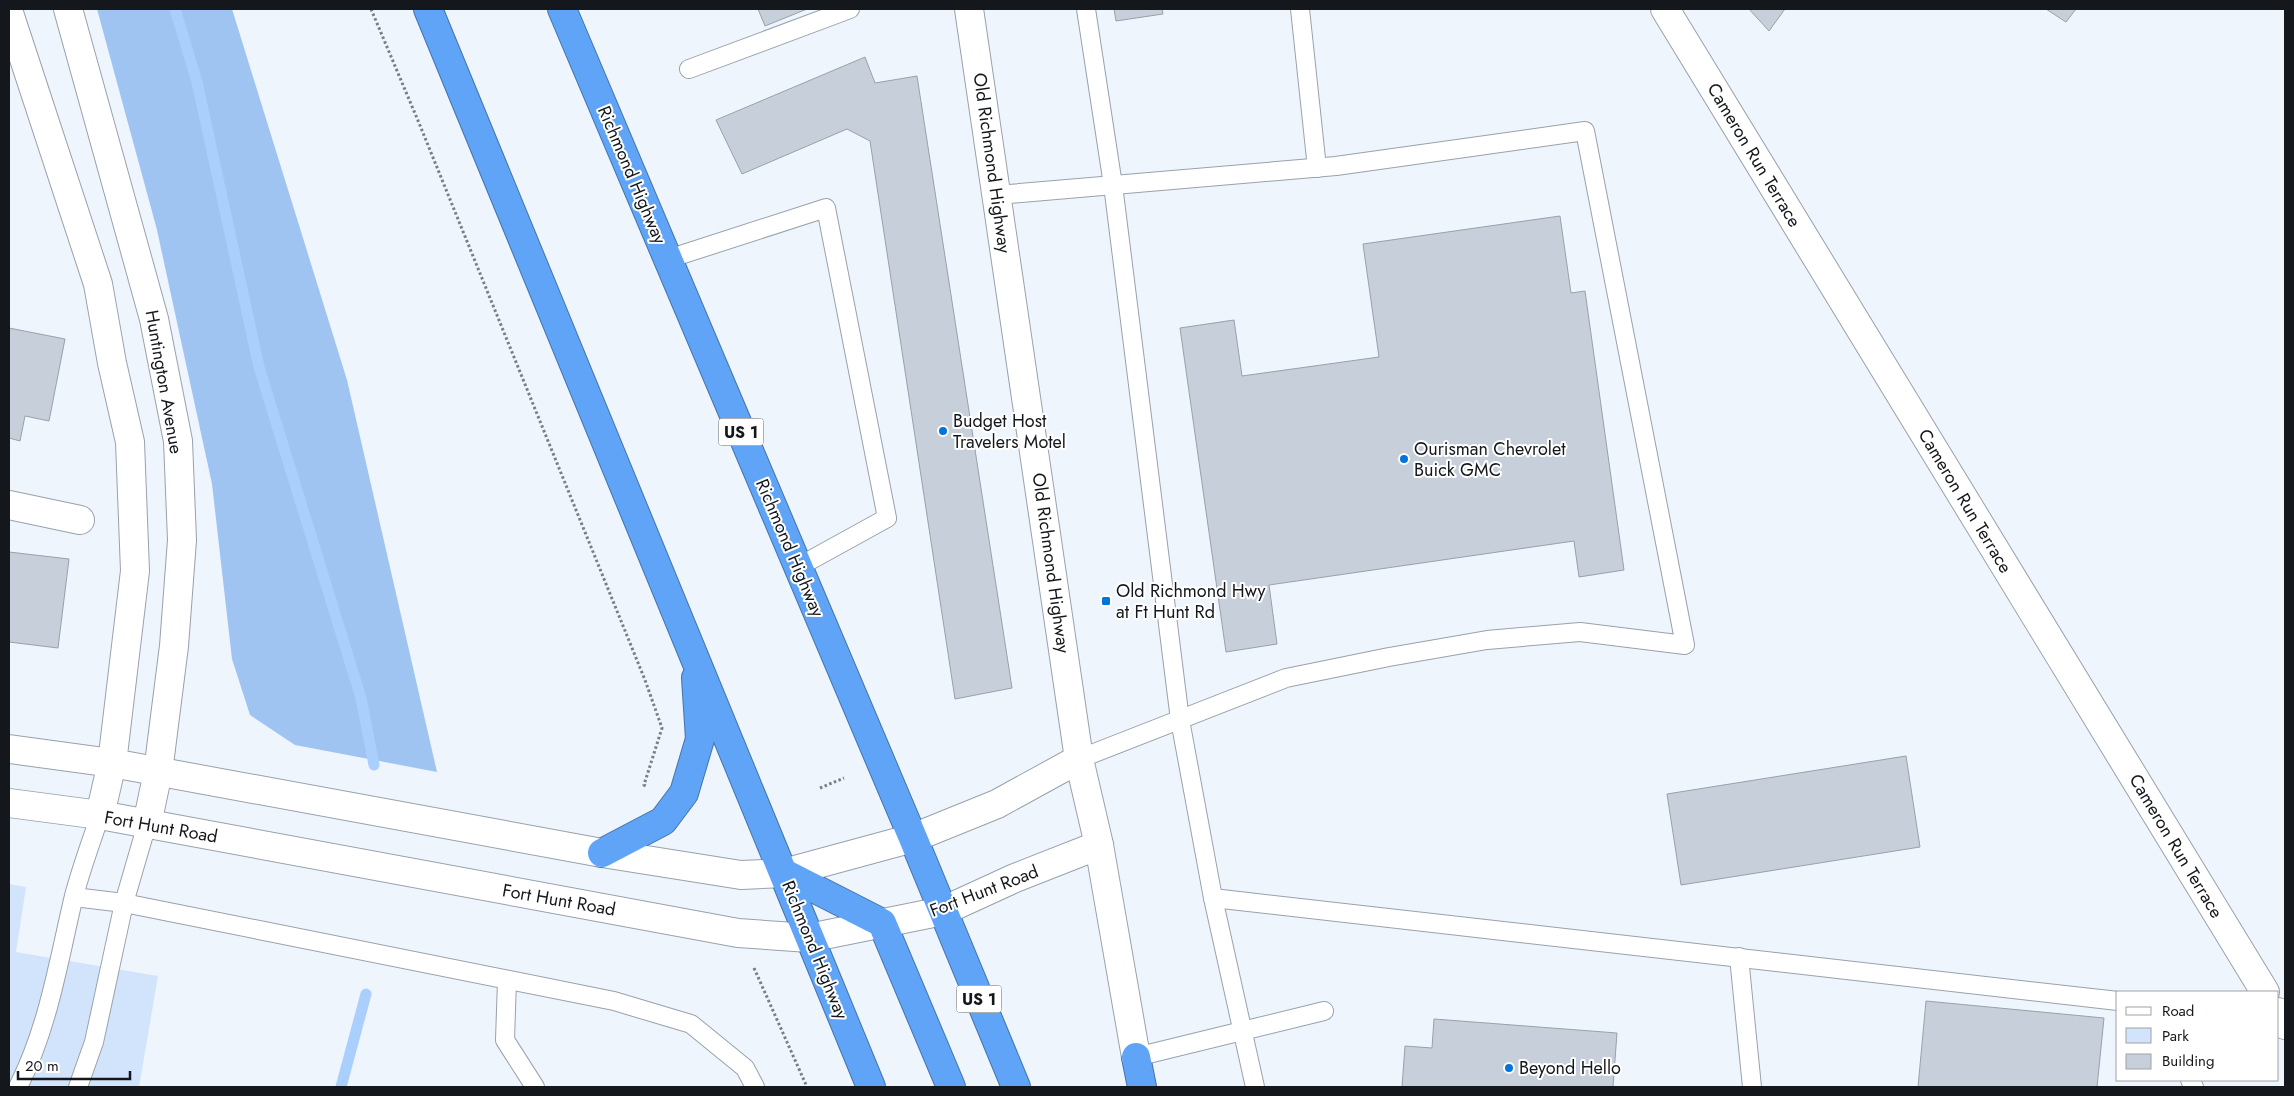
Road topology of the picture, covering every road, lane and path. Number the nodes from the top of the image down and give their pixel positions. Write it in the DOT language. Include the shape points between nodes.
graph roads {
  1 [pos="68,9"];
  2 [pos="370,9"];
  3 [pos="428,9"];
  4 [pos="562,9"];
  5 [pos="850,9"];
  6 [pos="969,9"];
  7 [pos="1086,9"];
  8 [pos="1300,9"];
  9 [pos="1665,9"];
  10 [pos="9,13"];
  11 [pos="689,69"];
  12 [pos="1317,168"];
  13 [pos="1113,185"];
  14 [pos="997,195"];
  15 [pos="668,260"];
  16 [pos="9,505"];
  17 [pos="80,520"];
  18 [pos="798,567"];
  19 [pos="694,654"];
  20 [pos="1180,720"];
  21 [pos="9,750"];
  22 [pos="1080,759"];
  23 [pos="112,763"];
  24 [pos="158,772"];
  25 [pos="844,778"];
  26 [pos="820,788"];
  27 [pos="9,803"];
  28 [pos="672,808"];
  29 [pos="100,816"];
  30 [pos="147,824"];
  31 [pos="913,838"];
  32 [pos="1099,846"];
  33 [pos="602,852"];
  34 [pos="784,873"];
  35 [pos="74,897"];
  36 [pos="1213,898"];
  37 [pos="124,904"];
  38 [pos="943,911"];
  39 [pos="882,923"];
  40 [pos="809,938"];
  41 [pos="1740,958"];
  42 [pos="507,980"];
  43 [pos="759,981"];
  44 [pos="2265,991"];
  45 [pos="2116,1001"];
  46 [pos="1324,1011"];
  47 [pos="2279,1014"];
  48 [pos="2285,1025"];
  49 [pos="1240,1031"];
  50 [pos="1136,1057"];
  51 [pos="18,1087"];
  52 [pos="78,1087"];
  53 [pos="535,1087"];
  54 [pos="755,1087"];
  55 [pos="807,1087"];
  56 [pos="871,1087"];
  57 [pos="951,1087"];
  58 [pos="1016,1087"];
  59 [pos="1142,1087"];
  60 [pos="1254,1087"];
  61 [pos="1752,1087"];
  1 -- 24 [label="main road, Huntington Avenue" via="154,320 178,441 182,540 174,646"];
  2 -- 28 [label="path" via="420,123 645,680 662,728 644,785"];
  3 -- 19 [label="highway, Richmond Highway"];
  4 -- 15 [label="highway, Richmond Highway / US 1"];
  5 -- 11 [label="lane"];
  6 -- 14 [label="main road, Old Richmond Highway"];
  7 -- 13 [label="lane"];
  8 -- 12 [label="lane"];
  9 -- 44 [label="main road, Cameron Run Terrace"];
  10 -- 23 [label="main road" via="98,284 130,442 135,571"];
  12 -- 13 [label="lane"];
  12 -- 20 [label="lane" via="1585,131 1685,645 1580,632 1486,640 1286,678"];
  13 -- 14 [label="lane"];
  13 -- 20 [label="lane"];
  14 -- 22 [label="main road, Old Richmond Highway"];
  15 -- 18 [label="highway, Richmond Highway / US 1"];
  15 -- 18 [label="lane" via="826,208 888,518"];
  16 -- 17 [label="main road"];
  18 -- 31 [label="highway, Richmond Highway / US 1"];
  19 -- 28 [label="highway" via="700,739 684,794"];
  19 -- 34 [label="highway, Richmond Highway"];
  20 -- 22 [label="lane"];
  20 -- 36 [label="lane"];
  21 -- 23 [label="main road"];
  22 -- 31 [label="main road" via="997,804"];
  22 -- 32 [label="main road, Old Richmond Highway"];
  23 -- 24 [label="main road"];
  23 -- 29 [label="main road"];
  24 -- 30 [label="main road, Huntington Avenue"];
  24 -- 33 [label="main road"];
  25 -- 26 [label="path"];
  27 -- 29 [label="main road, Fort Hunt Road"];
  28 -- 33 [label="highway" via="663,821"];
  29 -- 30 [label="main road, Fort Hunt Road"];
  29 -- 35 [label="lane"];
  30 -- 37 [label="lane"];
  30 -- 40 [label="main road, Fort Hunt Road" via="738,933"];
  31 -- 34 [label="main road"];
  31 -- 38 [label="highway, Richmond Highway / US 1"];
  32 -- 38 [label="main road, Fort Hunt Road" via="1015,878"];
  32 -- 50 [label="main road, Old Richmond Highway"];
  33 -- 34 [label="main road" via="741,875"];
  34 -- 39 [label="highway"];
  34 -- 40 [label="highway, Richmond Highway"];
  35 -- 37 [label="lane"];
  35 -- 51 [label="lane" via="48,1015"];
  36 -- 41 [label="lane"];
  36 -- 49 [label="lane"];
  37 -- 42 [label="lane"];
  37 -- 52 [label="lane" via="94,1042"];
  38 -- 39 [label="main road, Fort Hunt Road"];
  38 -- 58 [label="highway, Richmond Highway / US 1"];
  39 -- 40 [label="main road, Fort Hunt Road"];
  39 -- 57 [label="highway"];
  40 -- 56 [label="highway, Richmond Highway"];
  41 -- 45 [label="lane"];
  41 -- 61 [label="lane"];
  42 -- 53 [label="lane" via="505,1040"];
  42 -- 54 [label="lane" via="614,1001 691,1024 745,1068"];
  43 -- 55 [label="path"];
  46 -- 49 [label="lane"];
  47 -- 48 [label="main road"];
  49 -- 50 [label="lane"];
  49 -- 60 [label="lane"];
  50 -- 59 [label="highway"];
}
